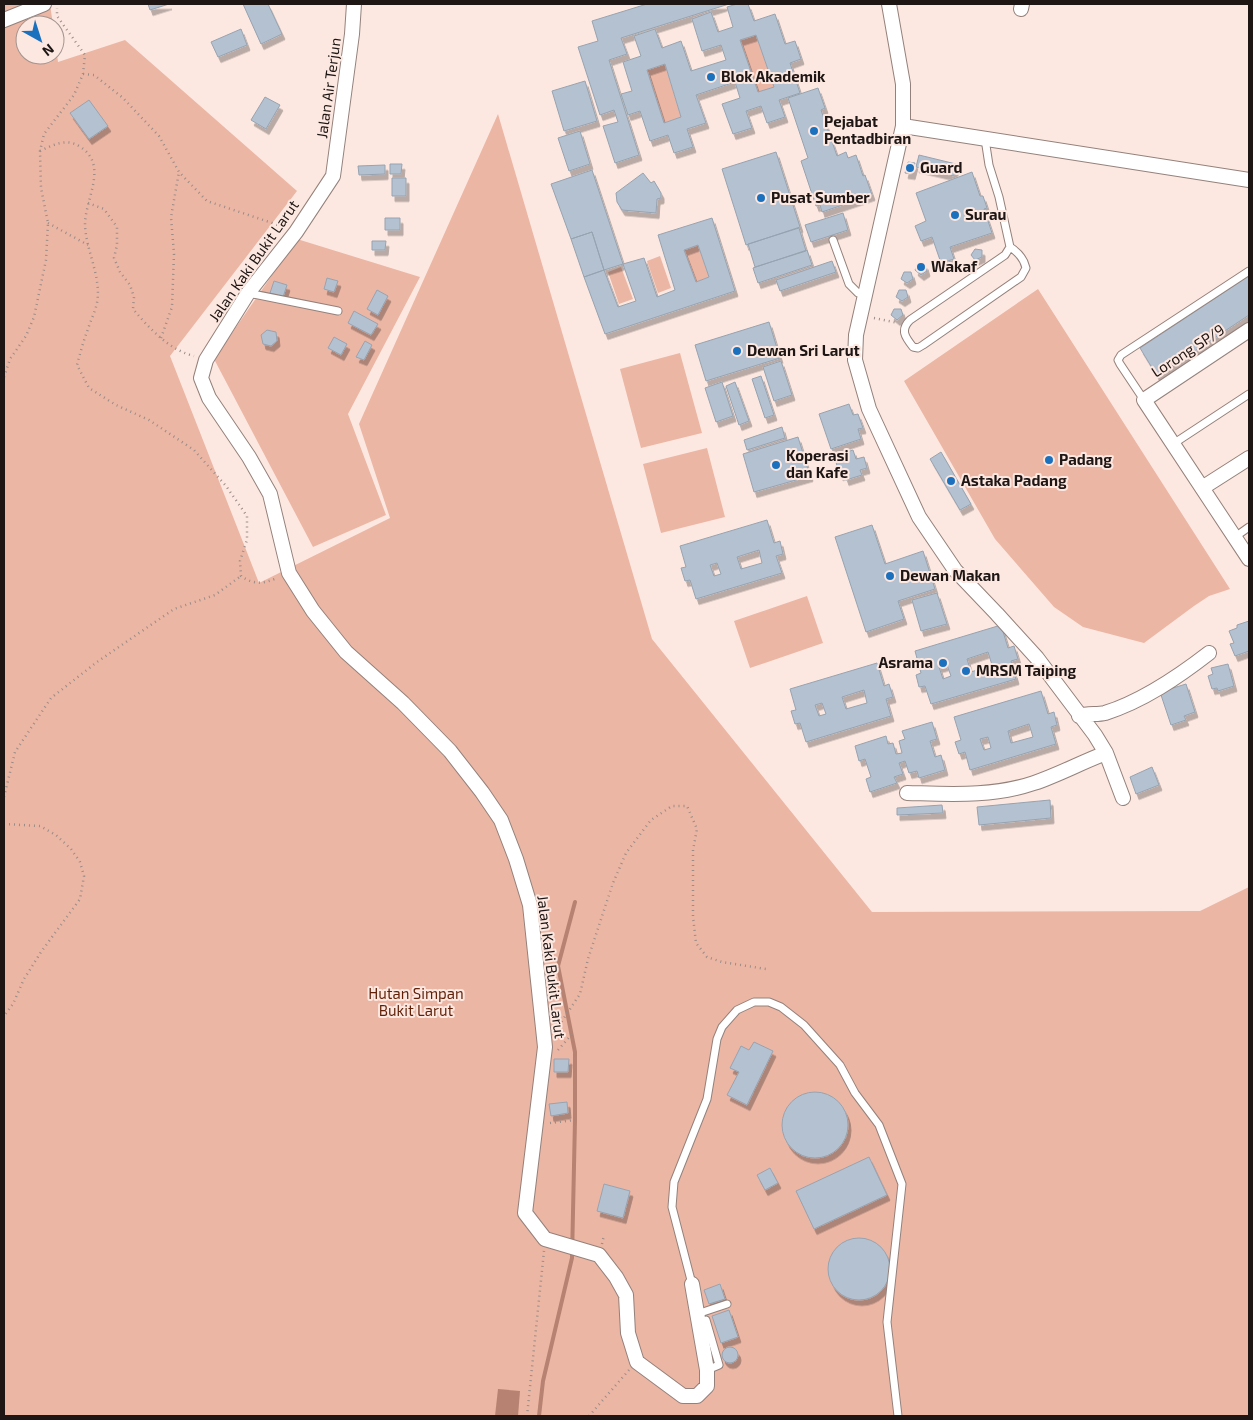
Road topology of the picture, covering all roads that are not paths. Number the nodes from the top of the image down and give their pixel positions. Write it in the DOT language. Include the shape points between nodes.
graph roads {
  1 [pos="44,4"];
  2 [pos="354,4"];
  3 [pos="889,4"];
  4 [pos="4,20"];
  5 [pos="903,126"];
  6 [pos="985,139"];
  7 [pos="333,176"];
  8 [pos="1249,180"];
  9 [pos="833,240"];
  10 [pos="1010,247"];
  11 [pos="1249,271"];
  12 [pos="866,289"];
  13 [pos="248,293"];
  14 [pos="338,311"];
  15 [pos="1249,330"];
  16 [pos="1249,394"];
  17 [pos="1144,400"];
  18 [pos="1173,444"];
  19 [pos="1249,458"];
  20 [pos="1202,488"];
  21 [pos="1249,527"];
  22 [pos="1235,537"];
  23 [pos="1249,559"];
  24 [pos="1209,654"];
  25 [pos="1079,716"];
  26 [pos="1106,753"];
  27 [pos="907,793"];
  28 [pos="1123,798"];
  29 [pos="692,1284"];
  30 [pos="726,1304"];
  31 [pos="702,1317"];
  32 [pos="898,1416"];
  1 -- 4 [label="street"];
  2 -- 7 [label="street, Jalan Air Terjun"];
  3 -- 5 [label="street" via="903,84"];
  5 -- 6 [label="street"];
  5 -- 12 [label="street"];
  6 -- 8 [label="street"];
  6 -- 10 [label="lane"];
  7 -- 13 [label="street, Jalan Kaki Bukit Larut" via="296,232"];
  9 -- 12 [label="lane" via="849,284 858,293"];
  10 -- 10 [label="lane" via="1005,255 905,325 905,335 913,347 918,348 1021,277 1025,264"];
  11 -- 17 [label="lane" via="1121,355 1120,364"];
  12 -- 25 [label="street" via="855,344 858,377 883,442 919,517 955,570 1037,658"];
  13 -- 14 [label="lane"];
  13 -- 31 [label="street, Jalan Kaki Bukit Larut" via="206,360 201,378 209,398 270,494 290,573 313,611 346,652 404,703 450,752 482,792 500,820 530,905 545,1047 525,1213 546,1238 599,1255 626,1296 628,1334 637,1362 683,1396 697,1396 707,1386"];
  15 -- 17 [label="street, Lorong SP/9"];
  16 -- 18 [label="lane"];
  17 -- 18 [label="street"];
  18 -- 20 [label="street"];
  19 -- 20 [label="street"];
  20 -- 22 [label="street"];
  21 -- 22 [label="lane"];
  22 -- 23 [label="street"];
  24 -- 25 [label="street" via="1147,694 1107,712"];
  25 -- 26 [label="street"];
  26 -- 27 [label="street" via="1034,783 1013,788 957,795"];
  26 -- 28 [label="street"];
  29 -- 31 [label="street"];
  29 -- 32 [label="lane" via="672,1207 674,1182 707,1099 717,1038 722,1027 737,1010 754,1002 769,1002 804,1025 840,1065 879,1125 902,1184 887,1322"];
  30 -- 31 [label="lane"];
}
